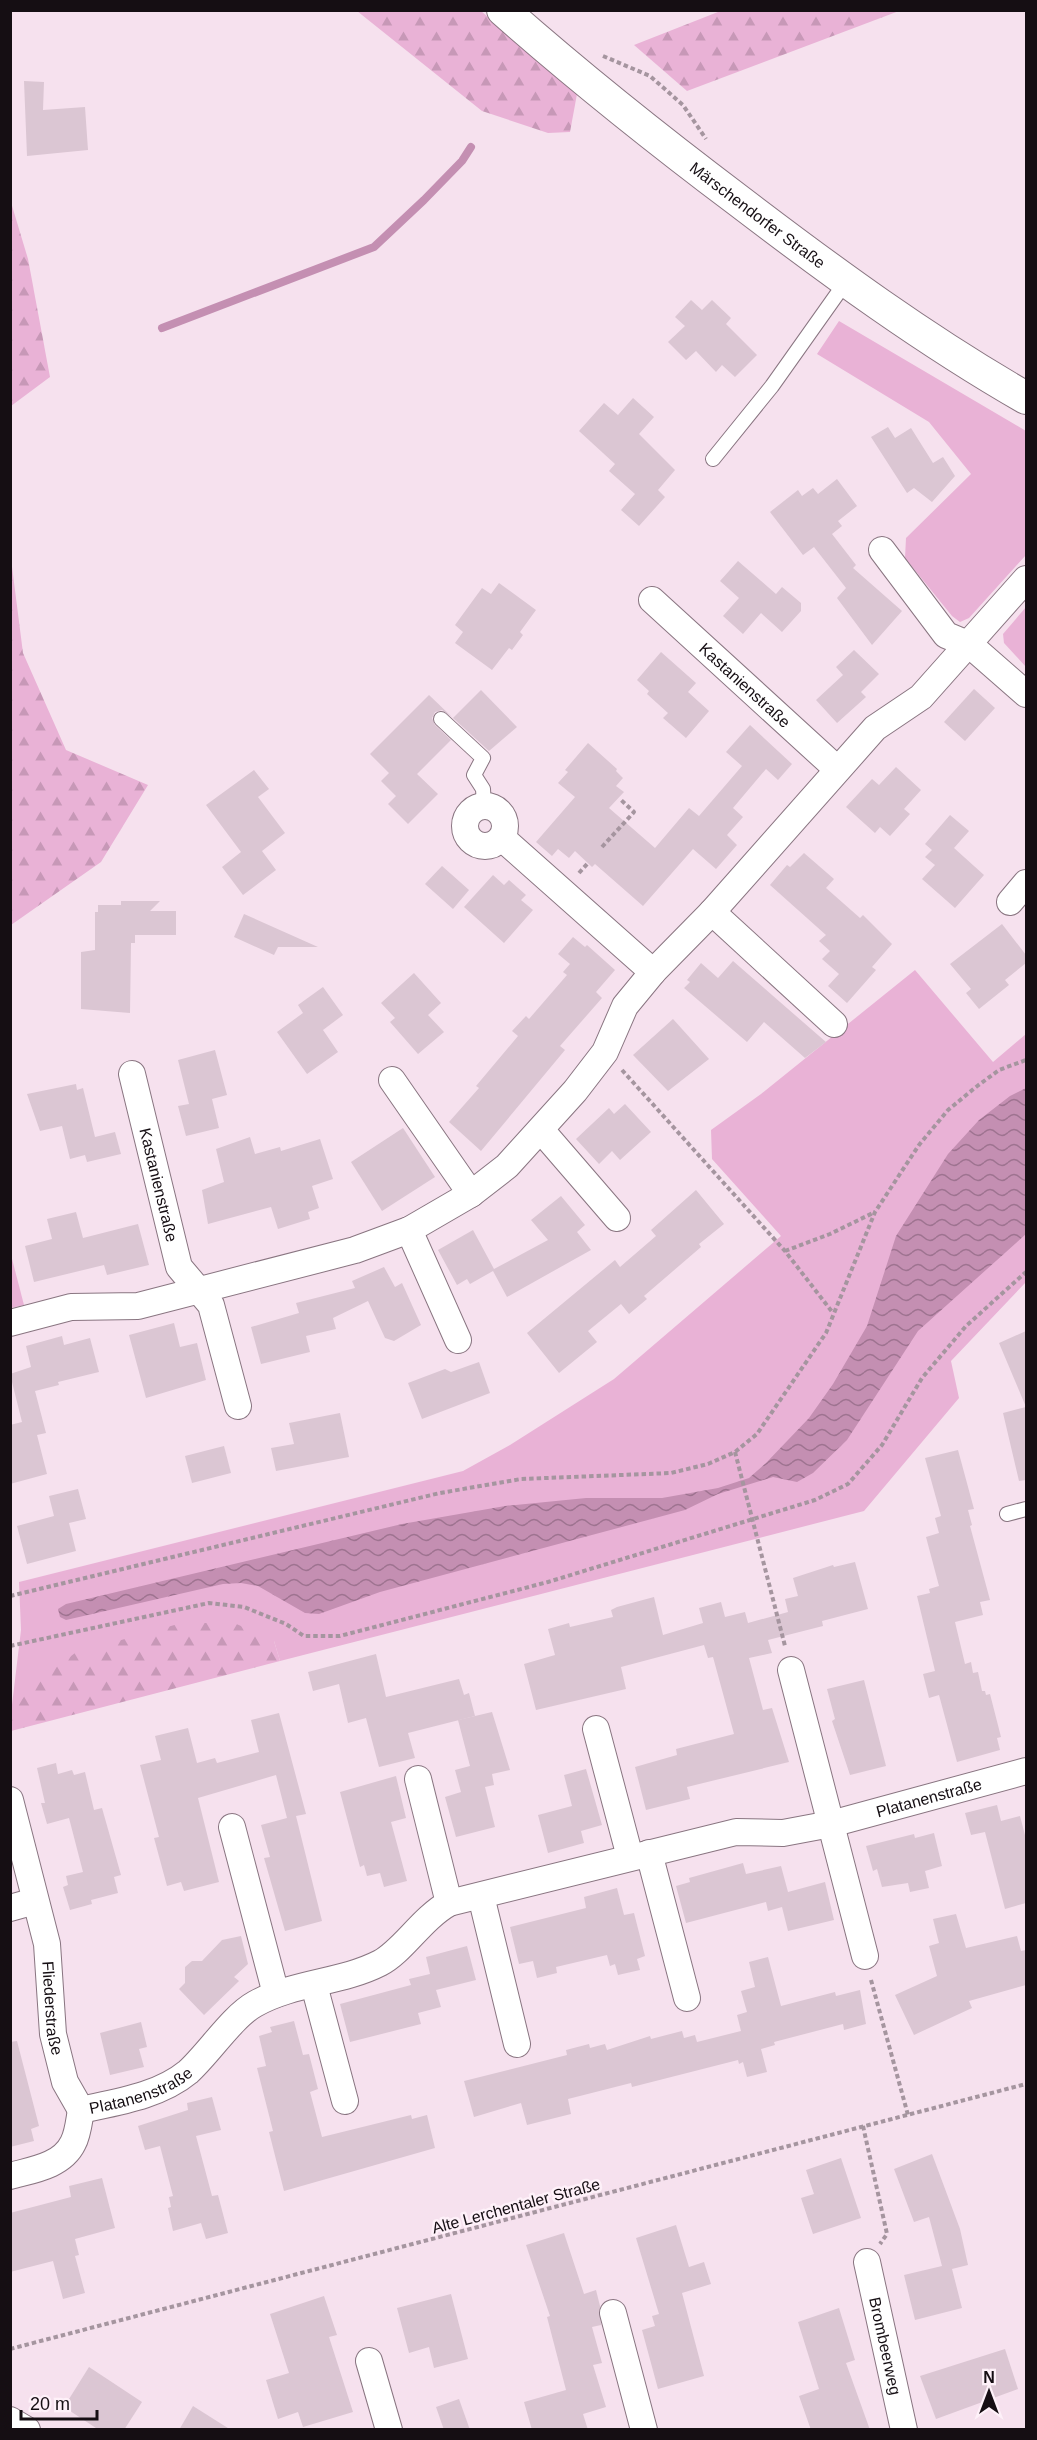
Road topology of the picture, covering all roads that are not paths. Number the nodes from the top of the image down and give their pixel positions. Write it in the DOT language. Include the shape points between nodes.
graph roads {
  1 [pos="503,10"];
  2 [pos="845,283"];
  3 [pos="1026,398"];
  4 [pos="713,459"];
  5 [pos="882,550"];
  6 [pos="1026,579"];
  7 [pos="652,600"];
  8 [pos="970,645"];
  9 [pos="1026,694"];
  10 [pos="441,719"];
  11 [pos="837,769"];
  12 [pos="484,805"];
  13 [pos="712,912"];
  14 [pos="653,972"];
  15 [pos="834,1024"];
  16 [pos="132,1074"];
  17 [pos="392,1080"];
  18 [pos="541,1130"];
  19 [pos="471,1194"];
  20 [pos="617,1218"];
  21 [pos="409,1230"];
  22 [pos="196,1290"];
  23 [pos="10,1323"];
  24 [pos="458,1340"];
  25 [pos="238,1406"];
  26 [pos="1026,1509"];
  27 [pos="1007,1514"];
  28 [pos="791,1670"];
  29 [pos="596,1730"];
  30 [pos="1026,1771"];
  31 [pos="418,1779"];
  32 [pos="10,1800"];
  33 [pos="831,1824"];
  34 [pos="232,1827"];
  35 [pos="639,1855"];
  36 [pos="481,1896"];
  37 [pos="35,1901"];
  38 [pos="449,1903"];
  39 [pos="10,1908"];
  40 [pos="865,1956"];
  41 [pos="314,1985"];
  42 [pos="276,1994"];
  43 [pos="687,1998"];
  44 [pos="517,2044"];
  45 [pos="345,2101"];
  46 [pos="81,2110"];
  47 [pos="10,2176"];
  48 [pos="867,2262"];
  49 [pos="613,2313"];
  50 [pos="369,2361"];
  51 [pos="10,2420"];
  52 [pos="27,2430"];
  53 [pos="388,2430"];
  54 [pos="644,2430"];
  55 [pos="904,2430"];
  1 -- 2 [label="street, Märschendorfer Straße" via="653,136"];
  2 -- 3 [label="street, Märschendorfer Straße"];
  2 -- 4 [label="lane" via="772,386"];
  5 -- 8 [label="street" via="946,634"];
  6 -- 8 [label="street"];
  7 -- 11 [label="street, Kastanienstraße"];
  8 -- 9 [label="street"];
  8 -- 11 [label="street" via="921,697 875,728"];
  10 -- 12 [label="lane" via="483,758 474,775 483,789"];
  11 -- 13 [label="street"];
  12 -- 14 [label="street" via="468,814 465,831 470,839 486,846 502,838"];
  13 -- 14 [label="street"];
  13 -- 15 [label="street"];
  14 -- 18 [label="street" via="625,1006 605,1052"];
  16 -- 22 [label="street, Kastanienstraße" via="179,1267"];
  17 -- 19 [label="street"];
  18 -- 19 [label="street" via="507,1166"];
  18 -- 20 [label="street"];
  19 -- 21 [label="street"];
  21 -- 22 [label="street" via="355,1250"];
  21 -- 24 [label="street"];
  22 -- 23 [label="street" via="138,1306 71,1307"];
  22 -- 25 [label="street, Kastanienstraße" via="211,1305"];
  26 -- 27 [label="lane"];
  28 -- 33 [label="street"];
  29 -- 35 [label="street"];
  30 -- 33 [label="street, Platanenstraße"];
  31 -- 38 [label="street"];
  32 -- 37 [label="street, Fliederstraße"];
  33 -- 35 [label="street, Platanenstraße" via="783,1833 736,1832"];
  33 -- 40 [label="street"];
  34 -- 42 [label="street"];
  35 -- 36 [label="street, Platanenstraße"];
  35 -- 43 [label="street"];
  36 -- 38 [label="street, Platanenstraße"];
  36 -- 44 [label="street"];
  37 -- 39 [label="street"];
  37 -- 46 [label="street, Fliederstraße" via="47,1944 53,2034 65,2082"];
  38 -- 41 [label="street, Platanenstraße" via="432,1913 384,1961 360,1973"];
  41 -- 42 [label="street, Platanenstraße"];
  41 -- 45 [label="street"];
  42 -- 46 [label="street, Platanenstraße" via="253,2005 187,2072 167,2086"];
  46 -- 47 [label="street, Platanenstraße" via="73,2144 62,2158"];
  48 -- 55 [label="street, Brombeerweg"];
  49 -- 54 [label="street"];
  50 -- 53 [label="street"];
  51 -- 52 [label="street"];
}
